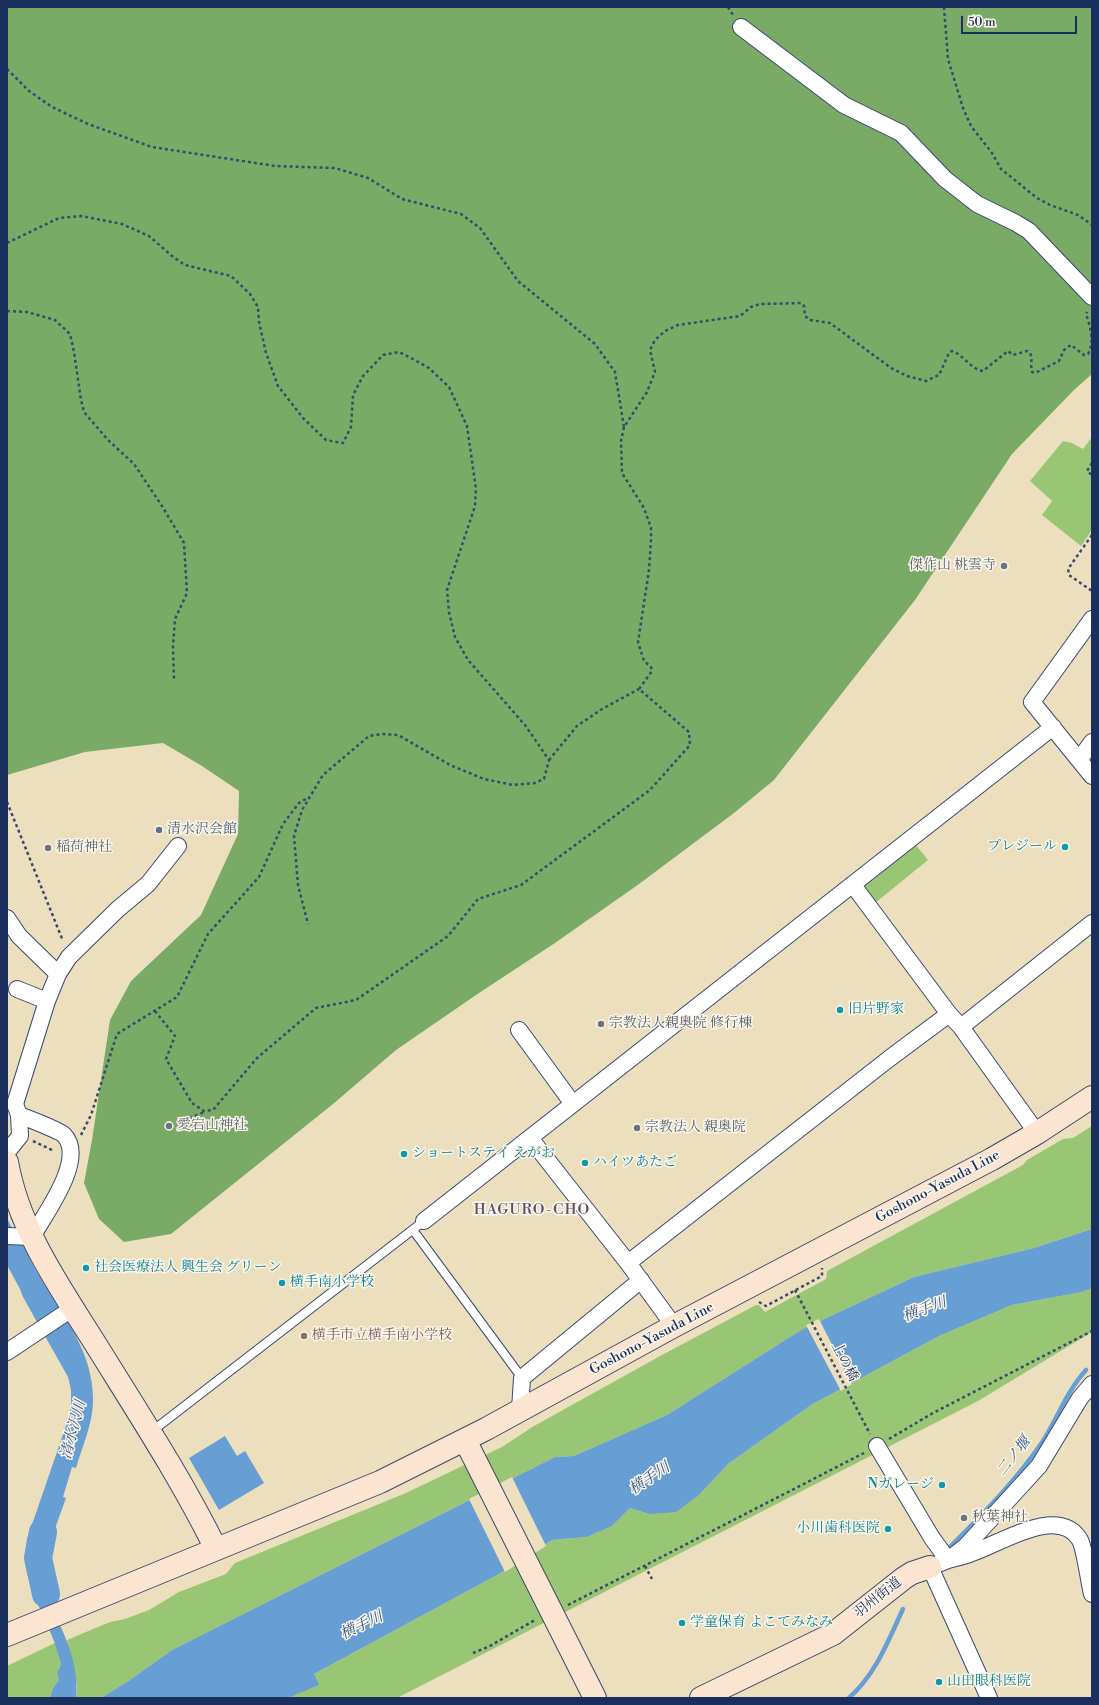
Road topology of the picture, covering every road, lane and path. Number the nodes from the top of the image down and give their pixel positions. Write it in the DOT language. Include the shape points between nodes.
graph roads {
  1 [pos="944,7"];
  2 [pos="741,27"];
  3 [pos="7,69"];
  4 [pos="1092,225"];
  5 [pos="7,243"];
  6 [pos="1092,297"];
  7 [pos="7,311"];
  8 [pos="1092,314"];
  9 [pos="624,427"];
  10 [pos="1092,463"];
  11 [pos="1092,475"];
  12 [pos="1092,535"];
  13 [pos="1092,591"];
  14 [pos="1092,619"];
  15 [pos="174,679"];
  16 [pos="639,689"];
  17 [pos="1053,727"];
  18 [pos="1092,742"];
  19 [pos="549,760"];
  20 [pos="1079,760"];
  21 [pos="1092,776"];
  22 [pos="310,797"];
  23 [pos="7,802"];
  24 [pos="178,846"];
  25 [pos="853,885"];
  26 [pos="7,918"];
  27 [pos="1092,922"];
  28 [pos="308,924"];
  29 [pos="69,957"];
  30 [pos="58,974"];
  31 [pos="17,989"];
  32 [pos="47,1001"];
  33 [pos="155,1011"];
  34 [pos="949,1014"];
  35 [pos="962,1027"];
  36 [pos="519,1030"];
  37 [pos="1092,1097"];
  38 [pos="573,1104"];
  39 [pos="204,1111"];
  40 [pos="19,1115"];
  41 [pos="184,1121"];
  42 [pos="1037,1133"];
  43 [pos="20,1136"];
  44 [pos="530,1138"];
  45 [pos="7,1152"];
  46 [pos="71,1158"];
  47 [pos="7,1162"];
  48 [pos="418,1226"];
  49 [pos="20,1237"];
  50 [pos="628,1263"];
  51 [pos="823,1267"];
  52 [pos="641,1280"];
  53 [pos="795,1290"];
  54 [pos="757,1301"];
  55 [pos="70,1310"];
  56 [pos="674,1326"];
  57 [pos="1092,1331"];
  58 [pos="7,1352"];
  59 [pos="522,1378"];
  60 [pos="1092,1384"];
  61 [pos="520,1410"];
  62 [pos="151,1432"];
  63 [pos="465,1440"];
  64 [pos="874,1441"];
  65 [pos="216,1549"];
  66 [pos="939,1564"];
  67 [pos="645,1566"];
  68 [pos="652,1579"];
  69 [pos="1092,1593"];
  70 [pos="551,1609"];
  71 [pos="7,1635"];
  72 [pos="473,1653"];
  73 [pos="595,1698"];
  74 [pos="701,1698"];
  75 [pos="989,1698"];
  1 -- 4 [label="path" via="948,59 971,126 1001,169 1037,198 1078,215"];
  2 -- 6 [label="street" via="844,105 901,133 945,179 977,204 1029,231"];
  3 -- 9 [label="path" via="29,91 52,107 88,124 152,147 275,166 335,168 368,178 402,199 461,214 480,228 518,281 595,344 614,372"];
  5 -- 19 [label="path" via="59,218 80,216 122,224 149,236 185,265 231,276 250,294 258,307 266,353 278,386 303,418 326,440 343,443 351,427 353,395 363,376 383,355 399,352 429,368 449,387 467,426 476,489 475,506 447,590 455,637 468,660 525,725"];
  7 -- 15 [label="path" via="27,312 55,320 70,334 84,412 108,440 134,464 184,543 187,593 175,619"];
  8 -- 9 [label="path" via="1088,311 1086,314 1091,330 1091,349 1088,354 1084,355 1071,345 1064,350 1059,361 1035,373 1031,368 1032,356 1027,351 1013,355 1008,351 983,371 977,370 958,353 952,351 939,375 926,381 891,368 830,323 810,320 805,316 801,303 760,304 751,307 740,316 678,325 665,331 650,350 656,372 647,392"];
  9 -- 16 [label="path" via="620,441 622,473 644,508 652,540 638,642 644,662 652,671"];
  10 -- 11 [label="path" via="1087,471"];
  12 -- 13 [label="path" via="1068,569 1069,575"];
  14 -- 17 [label="street" via="1032,702"];
  16 -- 19 [label="path" via="577,726"];
  16 -- 39 [label="path" via="689,732 690,745 650,790 521,885 478,899 448,936 356,1000 316,1008 257,1058 213,1110"];
  17 -- 20 [label="street"];
  17 -- 25 [label="street"];
  18 -- 20 [label="street"];
  19 -- 22 [label="path" via="544,779 535,783 513,785 464,772 398,735 369,736 323,775"];
  20 -- 21 [label="street"];
  22 -- 28 [label="path" via="302,810 294,836 298,885"];
  22 -- 33 [label="path" via="299,803 284,824 259,877 208,934 177,997"];
  23 -- 29 [label="path"];
  24 -- 29 [label="street" via="148,884"];
  25 -- 34 [label="street"];
  25 -- 38 [label="street"];
  26 -- 30 [label="street" via="19,936"];
  27 -- 35 [label="street"];
  29 -- 30 [label="street"];
  30 -- 32 [label="street"];
  31 -- 32 [label="street"];
  32 -- 40 [label="street" via="15,1104"];
  33 -- 39 [label="path" via="175,1036 166,1058 192,1103"];
  33 -- 46 [label="path" via="117,1034 91,1115"];
  34 -- 35 [label="street"];
  34 -- 50 [label="street"];
  35 -- 42 [label="street"];
  36 -- 38 [label="street"];
  37 -- 42 [label="street, Goshono-Yasuda Line"];
  38 -- 44 [label="street"];
  39 -- 41 [label="path"];
  40 -- 43 [label="street"];
  40 -- 46 [label="street" via="64,1135"];
  42 -- 56 [label="street, Goshono-Yasuda Line"];
  43 -- 45 [label="street"];
  43 -- 46 [label="path"];
  44 -- 48 [label="street"];
  44 -- 50 [label="street"];
  46 -- 49 [label="street" via="65,1180"];
  47 -- 49 [label="street"];
  48 -- 59 [label="lane"];
  48 -- 62 [label="lane"];
  49 -- 55 [label="street"];
  50 -- 52 [label="street"];
  51 -- 53 [label="path" via="822,1276"];
  52 -- 56 [label="street"];
  52 -- 59 [label="street"];
  53 -- 54 [label="path" via="766,1306"];
  53 -- 64 [label="path, 上の橋"];
  55 -- 58 [label="street"];
  55 -- 62 [label="street"];
  56 -- 61 [label="street, Goshono-Yasuda Line"];
  57 -- 64 [label="path"];
  59 -- 61 [label="street"];
  60 -- 66 [label="street" via="1080,1398 1039,1466 966,1546"];
  61 -- 63 [label="street, Goshono-Yasuda Line"];
  62 -- 65 [label="street"];
  63 -- 65 [label="street, Goshono-Yasuda Line" via="380,1482"];
  63 -- 70 [label="street"];
  64 -- 66 [label="street" via="932,1538"];
  64 -- 67 [label="path"];
  65 -- 71 [label="street, Goshono-Yasuda Line"];
  66 -- 69 [label="street" via="972,1553 1013,1534 1060,1525 1073,1532 1081,1542"];
  66 -- 74 [label="street, 羽州街道" via="904,1578 833,1634"];
  66 -- 75 [label="street"];
  67 -- 68 [label="path"];
  67 -- 70 [label="path"];
  70 -- 72 [label="path" via="488,1647"];
  70 -- 73 [label="street"];
}
